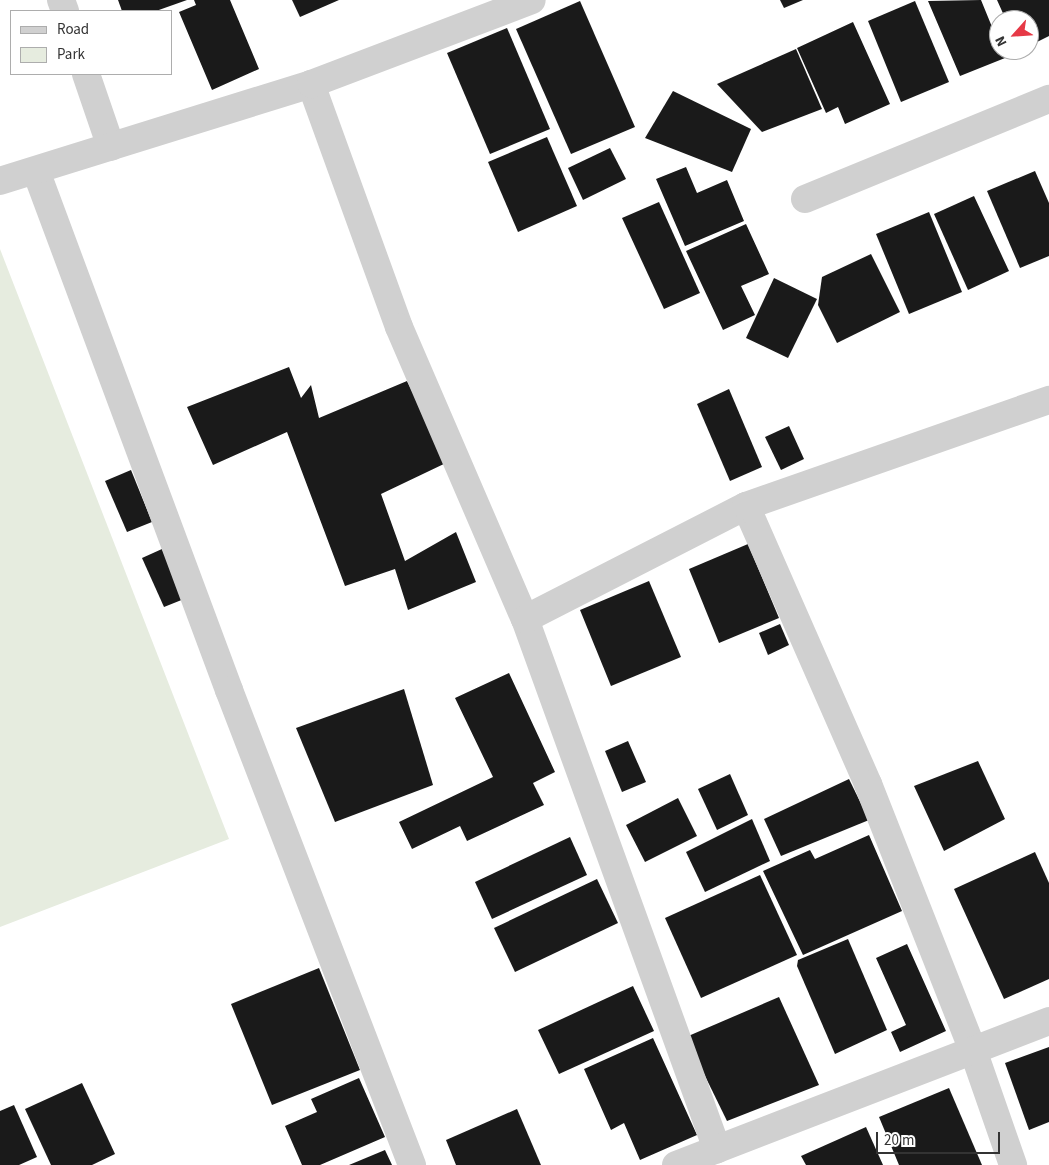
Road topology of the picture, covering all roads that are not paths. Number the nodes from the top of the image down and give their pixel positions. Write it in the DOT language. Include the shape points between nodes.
graph roads {
  1 [pos="532,0"];
  2 [pos="86,75"];
  3 [pos="312,84"];
  4 [pos="1049,99"];
  5 [pos="111,148"];
  6 [pos="36,171"];
  7 [pos="0,181"];
  8 [pos="805,199"];
  9 [pos="1049,400"];
  10 [pos="746,506"];
  11 [pos="525,619"];
  12 [pos="1049,1021"];
  13 [pos="973,1050"];
  14 [pos="716,1149"];
  15 [pos="412,1165"];
  16 [pos="676,1165"];
  17 [pos="1013,1165"];
  1 -- 3 [label="street"];
  2 -- 5 [label="street"];
  3 -- 5 [label="street"];
  3 -- 11 [label="street" via="399,327"];
  4 -- 8 [label="street"];
  5 -- 6 [label="street"];
  6 -- 7 [label="street"];
  6 -- 15 [label="street" via="229,690"];
  9 -- 10 [label="street"];
  10 -- 11 [label="street"];
  10 -- 13 [label="street" via="868,784"];
  11 -- 14 [label="street"];
  12 -- 13 [label="street"];
  13 -- 14 [label="street"];
  13 -- 17 [label="street"];
  14 -- 16 [label="street"];
}
